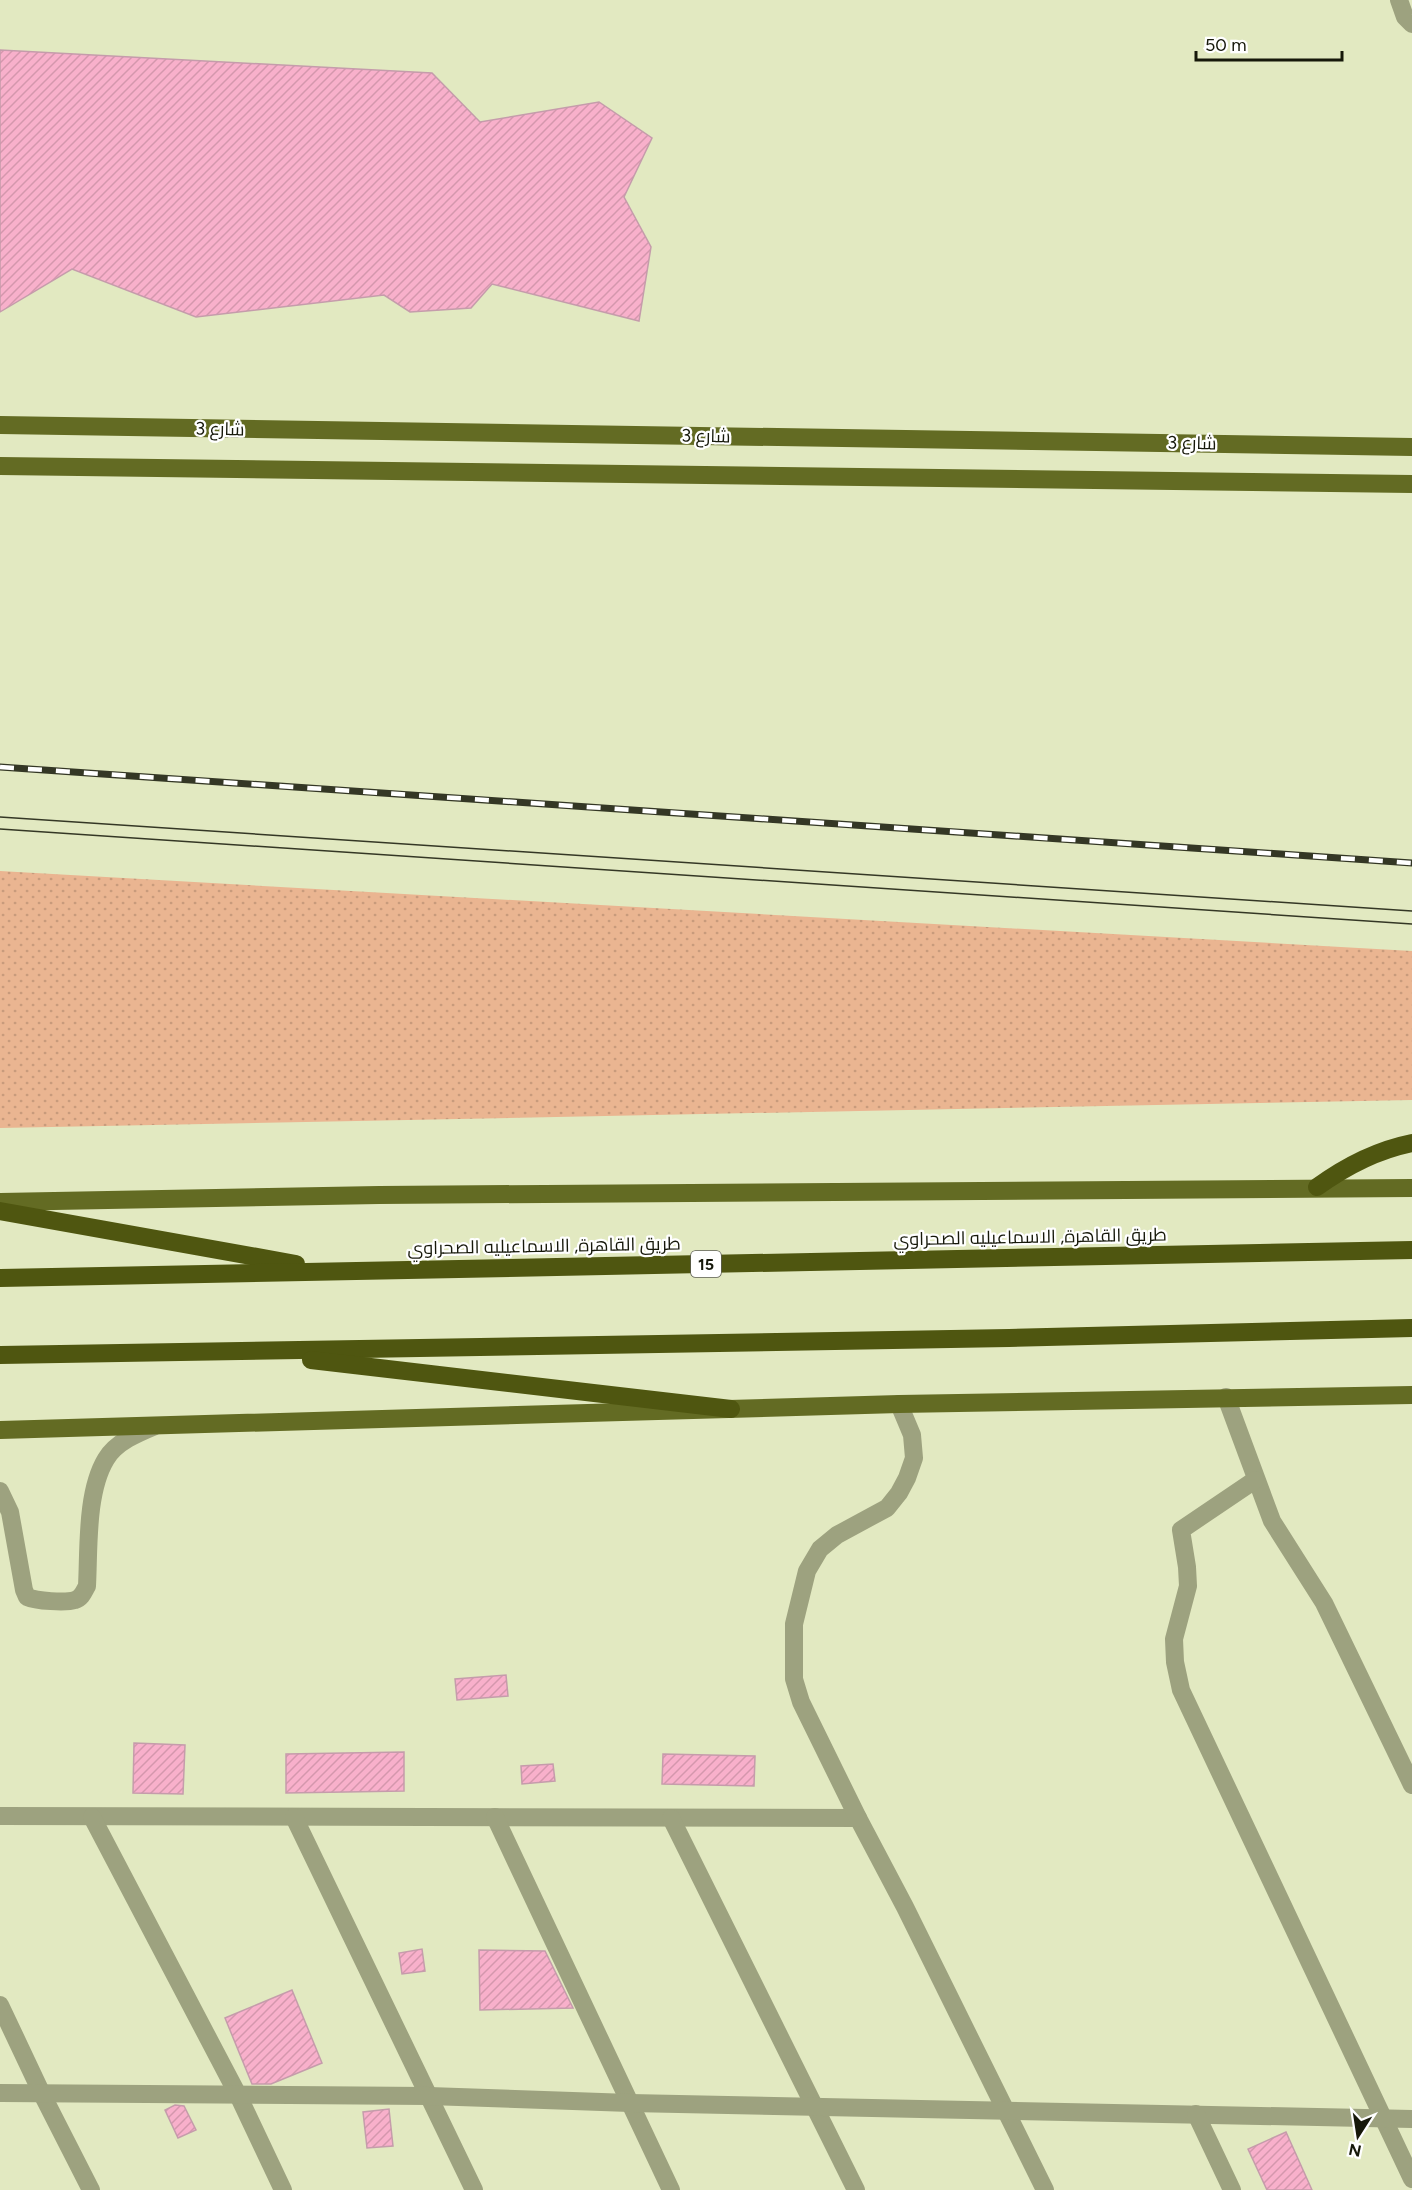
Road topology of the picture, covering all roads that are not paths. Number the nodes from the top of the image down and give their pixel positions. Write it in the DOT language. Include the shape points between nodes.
graph roads {
  1 [pos="1398,0"];
  2 [pos="1412,24"];
  3 [pos="0,425"];
  4 [pos="1412,447"];
  5 [pos="0,466"];
  6 [pos="1412,484"];
  7 [pos="1412,1143"];
  8 [pos="1317,1187"];
  9 [pos="1412,1188"];
  10 [pos="0,1202"];
  11 [pos="0,1211"];
  12 [pos="1412,1250"];
  13 [pos="336,1272"];
  14 [pos="0,1278"];
  15 [pos="1412,1328"];
  16 [pos="240,1351"];
  17 [pos="0,1355"];
  18 [pos="1412,1395"];
  19 [pos="1226,1397"];
  20 [pos="899,1404"];
  21 [pos="731,1409"];
  22 [pos="155,1426"];
  23 [pos="0,1430"];
  24 [pos="1255,1480"];
  25 [pos="0,1491"];
  26 [pos="1412,1785"];
  27 [pos="0,1816"];
  28 [pos="92,1817"];
  29 [pos="294,1817"];
  30 [pos="495,1817"];
  31 [pos="671,1818"];
  32 [pos="858,1818"];
  33 [pos="0,2005"];
  34 [pos="0,2093"];
  35 [pos="42,2094"];
  36 [pos="238,2095"];
  37 [pos="429,2096"];
  38 [pos="630,2103"];
  39 [pos="814,2106"];
  40 [pos="1005,2110"];
  41 [pos="1196,2114"];
  42 [pos="1384,2119"];
  43 [pos="1412,2120"];
  44 [pos="1412,2179"];
  45 [pos="91,2190"];
  46 [pos="283,2190"];
  47 [pos="474,2190"];
  48 [pos="671,2190"];
  49 [pos="856,2190"];
  50 [pos="1045,2190"];
  51 [pos="1232,2190"];
  1 -- 2 [label="street"];
  3 -- 4 [label="main road, شارع 3"];
  5 -- 6 [label="main road"];
  7 -- 8 [label="highway" via="1367,1157"];
  8 -- 9 [label="main road"];
  8 -- 10 [label="main road"];
  11 -- 13 [label="highway"];
  12 -- 13 [label="highway, طريق القاهرة, الاسماعيليه الصحراوي / 15"];
  13 -- 14 [label="highway, طريق القاهرة, الاسماعيليه الصحراوي / 15"];
  15 -- 16 [label="highway"];
  16 -- 17 [label="highway"];
  16 -- 21 [label="highway"];
  18 -- 19 [label="main road"];
  19 -- 20 [label="main road"];
  19 -- 24 [label="street"];
  20 -- 21 [label="main road"];
  20 -- 32 [label="street" via="912,1435 914,1458 907,1478 887,1508 837,1535 820,1549 807,1571 794,1624 794,1679 801,1702"];
  21 -- 22 [label="main road"];
  22 -- 23 [label="main road"];
  22 -- 25 [label="street" via="122,1443 106,1457 96,1481 87,1586 75,1600 27,1597 10,1512"];
  24 -- 26 [label="street" via="1272,1521 1324,1602"];
  24 -- 42 [label="street" via="1181,1530 1188,1586 1174,1640 1175,1662 1181,1690"];
  27 -- 28 [label="street"];
  28 -- 29 [label="street"];
  28 -- 36 [label="street"];
  29 -- 30 [label="street"];
  29 -- 37 [label="street"];
  30 -- 31 [label="street"];
  30 -- 38 [label="street"];
  31 -- 32 [label="street"];
  31 -- 39 [label="street"];
  32 -- 40 [label="street"];
  33 -- 35 [label="street"];
  34 -- 35 [label="street"];
  35 -- 36 [label="street"];
  35 -- 45 [label="street"];
  36 -- 37 [label="street"];
  36 -- 46 [label="street"];
  37 -- 38 [label="street"];
  37 -- 47 [label="street"];
  38 -- 39 [label="street"];
  38 -- 48 [label="street"];
  39 -- 40 [label="street"];
  39 -- 49 [label="street"];
  40 -- 41 [label="street"];
  40 -- 50 [label="street"];
  41 -- 42 [label="street"];
  41 -- 51 [label="street"];
  42 -- 43 [label="street"];
  42 -- 44 [label="street"];
}
